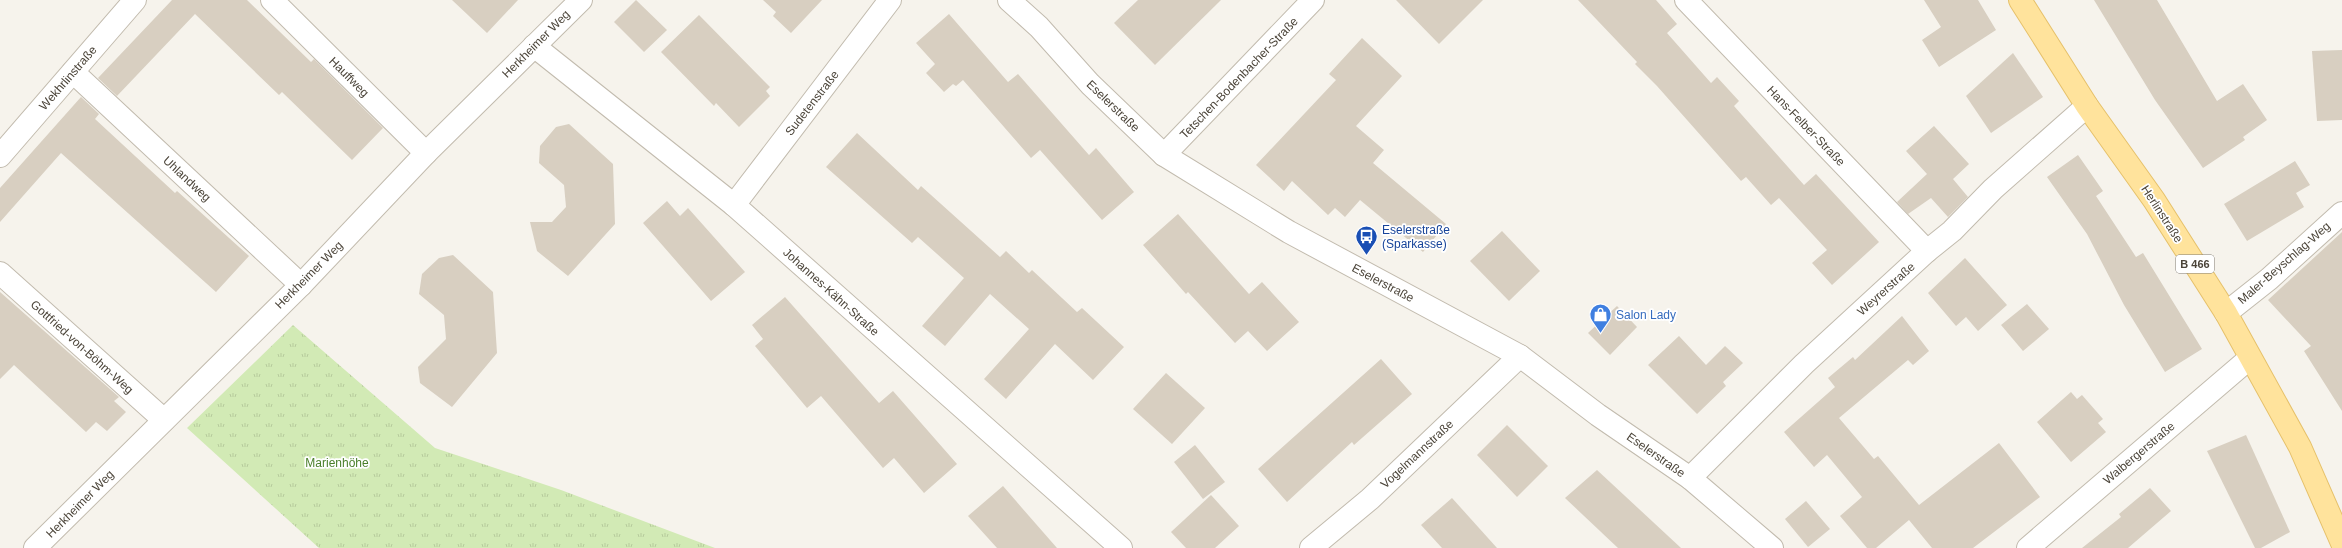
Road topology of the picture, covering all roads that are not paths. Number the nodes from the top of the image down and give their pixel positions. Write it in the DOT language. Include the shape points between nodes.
graph roads {
  1 [pos="135,0"];
  2 [pos="272,0"];
  3 [pos="580,0"];
  4 [pos="890,0"];
  5 [pos="1009,0"];
  6 [pos="1313,0"];
  7 [pos="1686,0"];
  8 [pos="2020,0"];
  9 [pos="534,46"];
  10 [pos="73,72"];
  11 [pos="2087,106"];
  12 [pos="1,153"];
  13 [pos="426,153"];
  14 [pos="1164,155"];
  15 [pos="734,205"];
  16 [pos="2342,213"];
  17 [pos="1927,251"];
  18 [pos="0,273"];
  19 [pos="301,285"];
  20 [pos="2226,313"];
  21 [pos="1520,356"];
  22 [pos="2250,358"];
  23 [pos="164,420"];
  24 [pos="1690,478"];
  25 [pos="2342,543"];
  26 [pos="35,548"];
  27 [pos="1121,548"];
  28 [pos="1311,548"];
  29 [pos="1772,548"];
  30 [pos="2028,548"];
  1 -- 10 [label="street, Wekhrlinstraße"];
  2 -- 13 [label="street, Hauffweg"];
  3 -- 9 [label="street, Herkheimer Weg"];
  4 -- 15 [label="street, Sudetenstraße"];
  5 -- 14 [label="street, Eselerstraße" via="1039,27 1090,84"];
  6 -- 14 [label="street, Tetschen-Bodenbacher-Straße"];
  7 -- 17 [label="street, Hans-Felber-Straße"];
  8 -- 11 [label="main road, Herlinstraße / B 466"];
  9 -- 13 [label="street, Herkheimer Weg"];
  9 -- 15 [label="street, Johannes-Kähn-Straße"];
  10 -- 12 [label="street, Wekhrlinstraße"];
  10 -- 19 [label="street, Uhlandweg"];
  11 -- 17 [label="street, Weyrerstraße"];
  11 -- 20 [label="main road, Herlinstraße / B 466" via="2154,200"];
  13 -- 19 [label="street, Herkheimer Weg"];
  14 -- 21 [label="street, Eselerstraße" via="1296,236"];
  15 -- 27 [label="street, Johannes-Kähn-Straße"];
  16 -- 20 [label="street, Maler-Beyschlag-Weg" via="2270,279"];
  17 -- 24 [label="street, Weyrerstraße" via="1804,364"];
  18 -- 23 [label="street, Gottfried-von-Böhm-Weg"];
  19 -- 23 [label="street, Herkheimer Weg"];
  20 -- 22 [label="main road, Herlinstraße / B 466"];
  21 -- 24 [label="street, Eselerstraße" via="1598,415"];
  21 -- 28 [label="street, Vogelmannstraße" via="1370,499"];
  22 -- 25 [label="main road, Herlinstraße / B 466" via="2300,447"];
  22 -- 30 [label="street, Walbergerstraße"];
  23 -- 26 [label="street, Herkheimer Weg"];
  24 -- 29 [label="street, Eselerstraße"];
}
